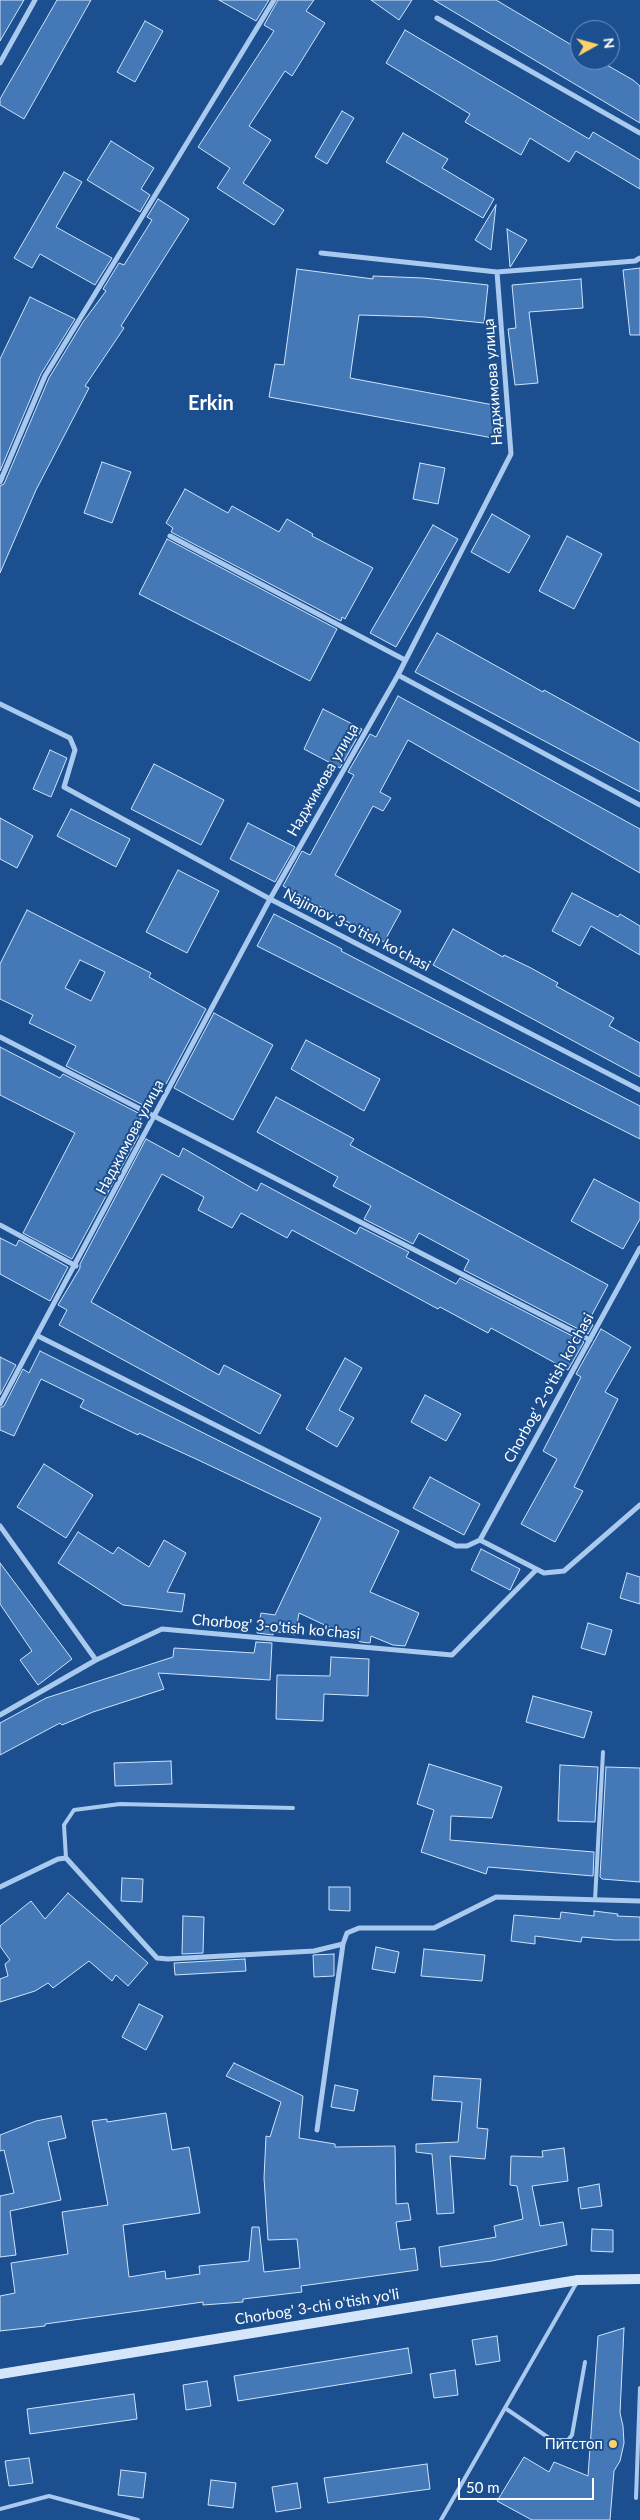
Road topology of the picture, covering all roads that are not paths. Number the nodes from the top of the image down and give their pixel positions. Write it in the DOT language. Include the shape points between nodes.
graph roads {
  1 [pos="35,0"];
  2 [pos="274,0"];
  3 [pos="436,18"];
  4 [pos="0,63"];
  5 [pos="640,133"];
  6 [pos="321,253"];
  7 [pos="640,258"];
  8 [pos="497,272"];
  9 [pos="0,482"];
  10 [pos="170,536"];
  11 [pos="405,660"];
  12 [pos="398,675"];
  13 [pos="0,704"];
  14 [pos="640,805"];
  15 [pos="270,899"];
  16 [pos="0,1036"];
  17 [pos="640,1090"];
  18 [pos="156,1116"];
  19 [pos="0,1225"];
  20 [pos="640,1248"];
  21 [pos="76,1266"];
  22 [pos="38,1336"];
  23 [pos="590,1340"];
  24 [pos="0,1404"];
  25 [pos="640,1505"];
  26 [pos="0,1526"];
  27 [pos="480,1540"];
  28 [pos="536,1570"];
  29 [pos="96,1660"];
  30 [pos="0,1715"];
  31 [pos="603,1752"];
  32 [pos="293,1808"];
  33 [pos="66,1858"];
  34 [pos="0,1888"];
  35 [pos="595,1900"];
  36 [pos="640,1901"];
  37 [pos="343,1944"];
  38 [pos="316,2130"];
  39 [pos="640,2279"];
  40 [pos="578,2280"];
  41 [pos="584,2362"];
  42 [pos="0,2374"];
  43 [pos="640,2388"];
  44 [pos="505,2408"];
  45 [pos="636,2498"];
  46 [pos="0,2509"];
  47 [pos="138,2520"];
  48 [pos="441,2520"];
  1 -- 4 [label="street"];
  2 -- 9 [label="street" via="45,376"];
  3 -- 5 [label="street"];
  6 -- 8 [label="street"];
  7 -- 8 [label="street"];
  8 -- 11 [label="street, Наджимова улица" via="511,454"];
  10 -- 11 [label="street"];
  11 -- 12 [label="street, Наджимова улица"];
  12 -- 14 [label="street"];
  12 -- 15 [label="street, Наджимова улица"];
  13 -- 15 [label="street, Najimov 3-o'tish ko'chasi" via="70,738 75,750 64,787"];
  15 -- 17 [label="street, Najimov 3-o'tish ko'chasi"];
  15 -- 18 [label="street, Наджимова улица"];
  16 -- 18 [label="street"];
  18 -- 21 [label="street, Наджимова улица"];
  18 -- 23 [label="street"];
  19 -- 21 [label="street"];
  20 -- 23 [label="street, Chorbog' 2-o'tish ko'chasi"];
  21 -- 22 [label="street, Наджимова улица"];
  22 -- 24 [label="street, Наджимова улица"];
  22 -- 27 [label="street" via="456,1546 467,1546"];
  23 -- 27 [label="street, Chorbog' 2-o'tish ko'chasi"];
  25 -- 28 [label="street" via="564,1571"];
  26 -- 29 [label="street"];
  27 -- 28 [label="street"];
  28 -- 29 [label="street, Chorbog' 3-o'tish ko'chasi" via="452,1655 162,1630"];
  29 -- 30 [label="street, Chorbog' 3-o'tish ko'chasi"];
  31 -- 35 [label="lane"];
  32 -- 33 [label="lane" via="120,1804 74,1810 64,1825"];
  33 -- 34 [label="street"];
  33 -- 37 [label="street" via="158,1958 314,1951"];
  35 -- 36 [label="street"];
  35 -- 37 [label="street" via="496,1897 434,1928 359,1928 346,1933"];
  37 -- 38 [label="street"];
  39 -- 40 [label="main road, Chorbog' 3-chi o'tish yo'li"];
  40 -- 42 [label="main road, Chorbog' 3-chi o'tish yo'li"];
  40 -- 44 [label="lane"];
  41 -- 44 [label="lane" via="572,2435 568,2440 552,2440"];
  43 -- 45 [label="lane"];
  44 -- 48 [label="lane"];
  46 -- 47 [label="lane" via="49,2496"];
}
